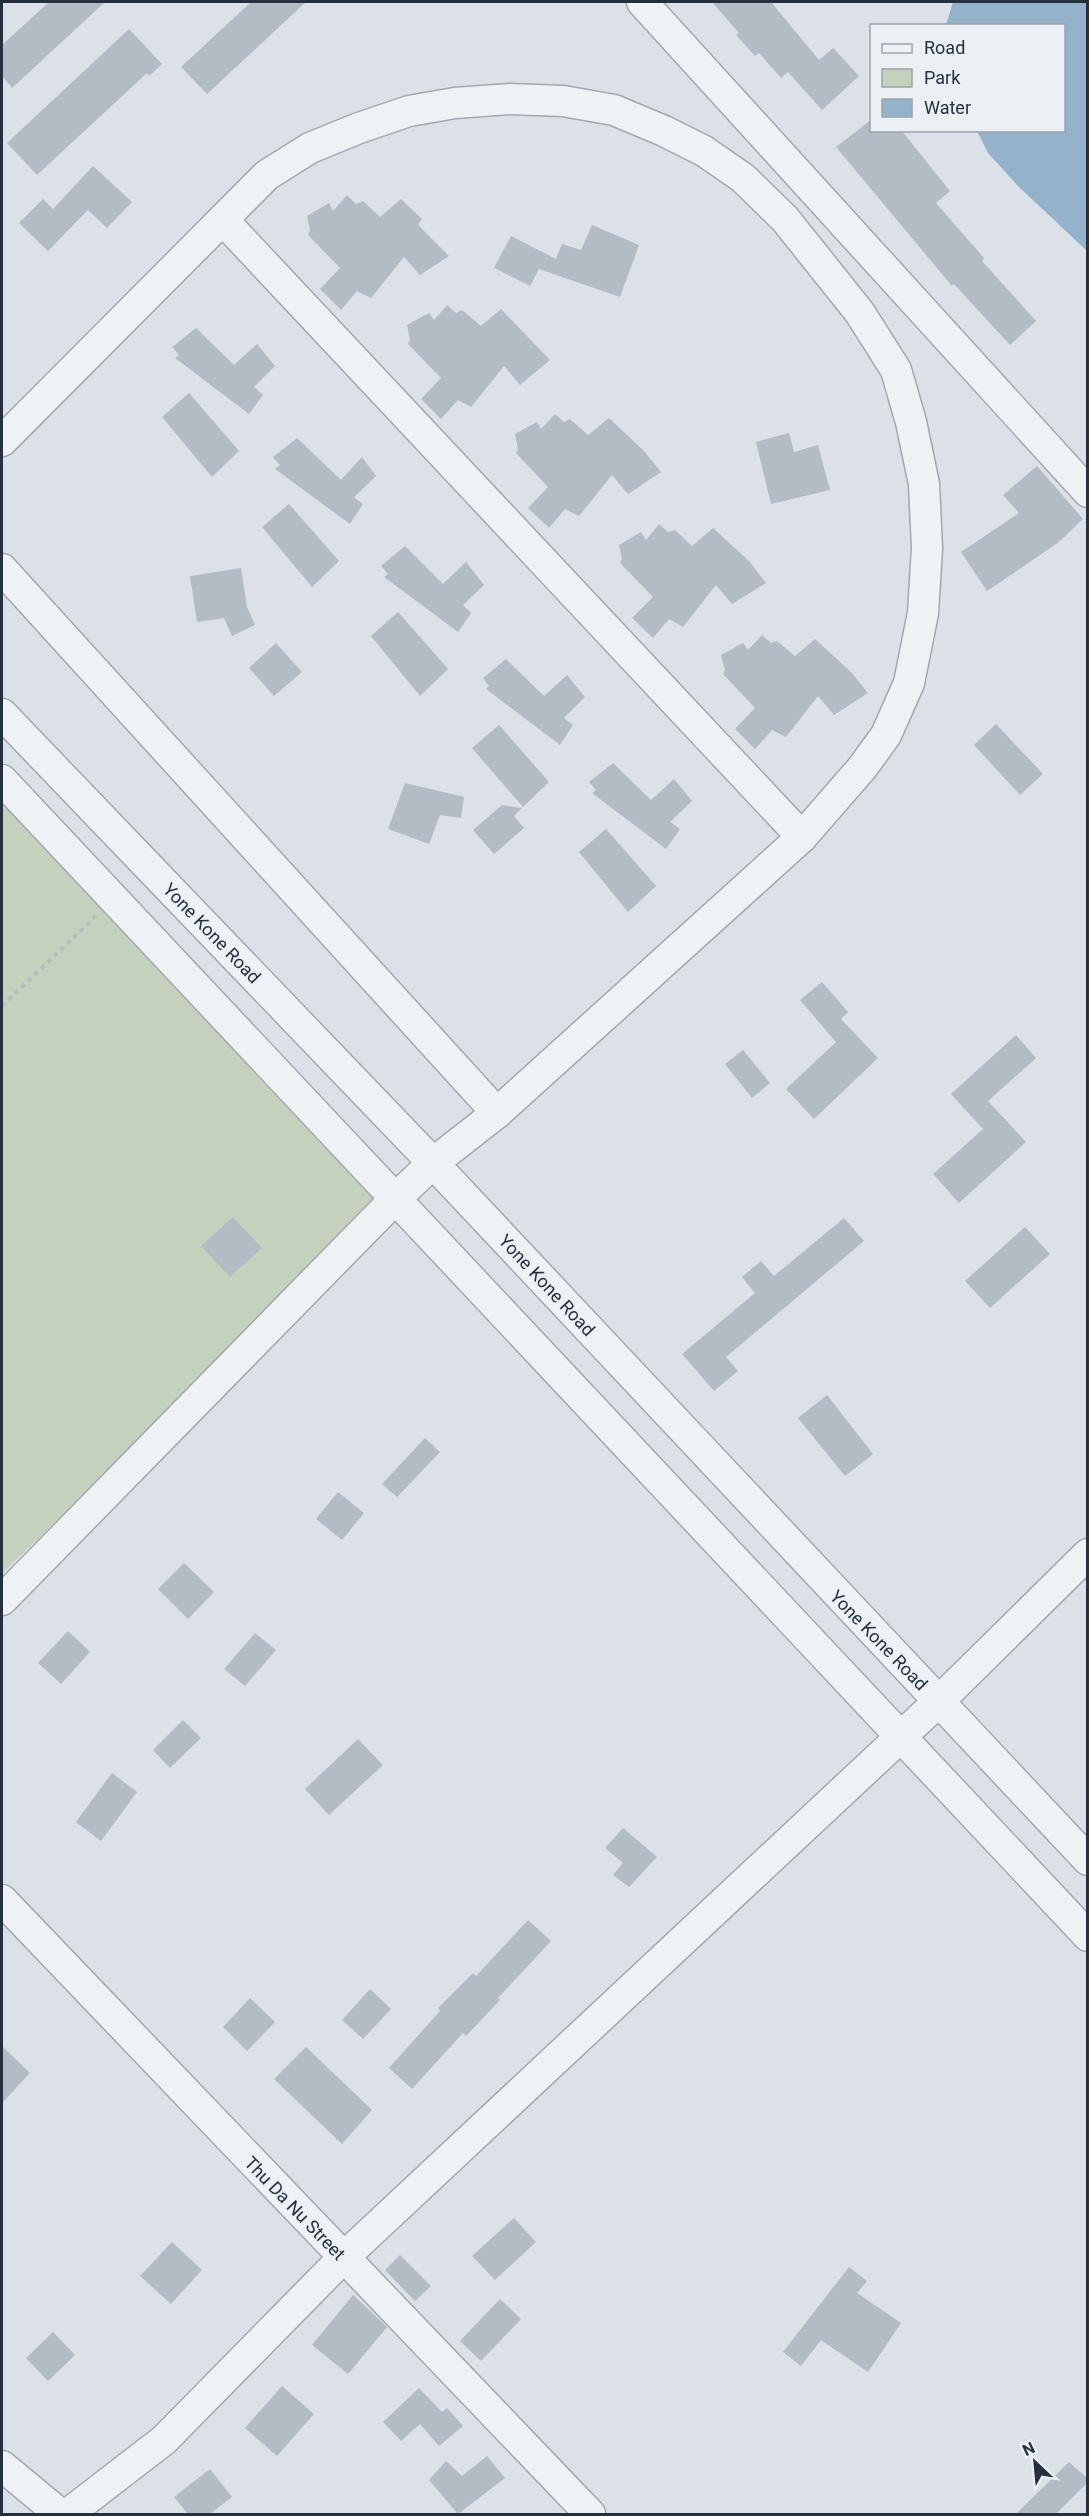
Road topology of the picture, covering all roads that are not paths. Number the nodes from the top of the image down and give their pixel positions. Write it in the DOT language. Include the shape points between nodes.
graph roads {
  1 [pos="642,2"];
  2 [pos="224,220"];
  3 [pos="2,441"];
  4 [pos="1088,492"];
  5 [pos="2,569"];
  6 [pos="2,714"];
  7 [pos="2,780"];
  8 [pos="802,837"];
  9 [pos="497,1113"];
  10 [pos="433,1163"];
  11 [pos="396,1198"];
  12 [pos="740,1492"];
  13 [pos="703,1525"];
  14 [pos="1088,1554"];
  15 [pos="2,1600"];
  16 [pos="938,1702"];
  17 [pos="901,1736"];
  18 [pos="1088,1860"];
  19 [pos="2,1900"];
  20 [pos="1088,1936"];
  21 [pos="342,2258"];
  22 [pos="2,2466"];
  23 [pos="60,2514"];
  24 [pos="68,2514"];
  25 [pos="590,2514"];
  1 -- 4 [label="street"];
  2 -- 3 [label="street"];
  2 -- 8 [label="street"];
  2 -- 8 [label="street" via="267,175 320,144 409,111 510,99 563,101 614,110 664,131 743,178 785,219 860,312 896,369 924,484 927,548 923,613 909,683 891,724 862,768"];
  5 -- 9 [label="street"];
  6 -- 10 [label="street, Yone Kone Road"];
  7 -- 11 [label="street"];
  8 -- 9 [label="street"];
  9 -- 10 [label="street"];
  10 -- 11 [label="street"];
  10 -- 12 [label="street, Yone Kone Road"];
  11 -- 13 [label="street"];
  11 -- 15 [label="street"];
  12 -- 13 [label="street"];
  12 -- 16 [label="street, Yone Kone Road"];
  13 -- 17 [label="street"];
  14 -- 16 [label="street"];
  16 -- 17 [label="street"];
  16 -- 18 [label="street, Yone Kone Road"];
  17 -- 20 [label="street"];
  17 -- 21 [label="street"];
  19 -- 21 [label="street, Thu Da Nu Street"];
  21 -- 24 [label="street" via="164,2440"];
  21 -- 25 [label="street, Thu Da Nu Street"];
  22 -- 23 [label="street"];
}
